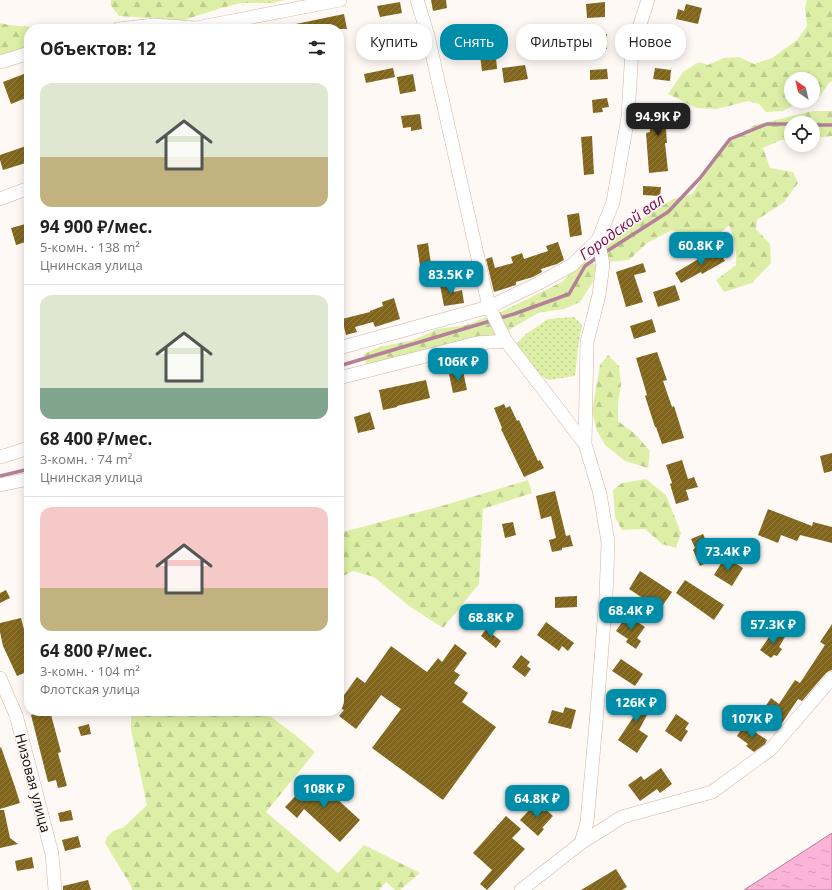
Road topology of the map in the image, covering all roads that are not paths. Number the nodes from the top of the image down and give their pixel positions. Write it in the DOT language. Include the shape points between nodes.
graph roads {
  1 [pos="340,0"];
  2 [pos="417,0"];
  3 [pos="648,0"];
  4 [pos="217,24"];
  5 [pos="24,54"];
  6 [pos="0,62"];
  7 [pos="24,190"];
  8 [pos="0,199"];
  9 [pos="598,240"];
  10 [pos="494,316"];
  11 [pos="506,341"];
  12 [pos="344,347"];
  13 [pos="344,377"];
  14 [pos="585,444"];
  15 [pos="24,450"];
  16 [pos="0,457"];
  17 [pos="24,480"];
  18 [pos="0,485"];
  19 [pos="0,678"];
  20 [pos="832,678"];
  21 [pos="581,843"];
  22 [pos="56,890"];
  23 [pos="521,890"];
  1 -- 4 [label="street"];
  2 -- 10 [label="street" via="428,36"];
  3 -- 9 [label="street" via="632,49 628,117 613,202"];
  5 -- 6 [label="street"];
  7 -- 8 [label="street"];
  9 -- 10 [label="street" via="572,265 539,283"];
  9 -- 14 [label="street" via="602,264 599,296 587,342"];
  10 -- 11 [label="street"];
  10 -- 12 [label="street"];
  11 -- 13 [label="street" via="477,343"];
  11 -- 14 [label="street"];
  14 -- 21 [label="street" via="600,494 608,542 588,822"];
  15 -- 16 [label="street"];
  17 -- 18 [label="street"];
  19 -- 22 [label="street, Низовая улица" via="18,723 52,854"];
  20 -- 21 [label="street" via="771,749 712,792 622,817"];
  21 -- 23 [label="street"];
}
